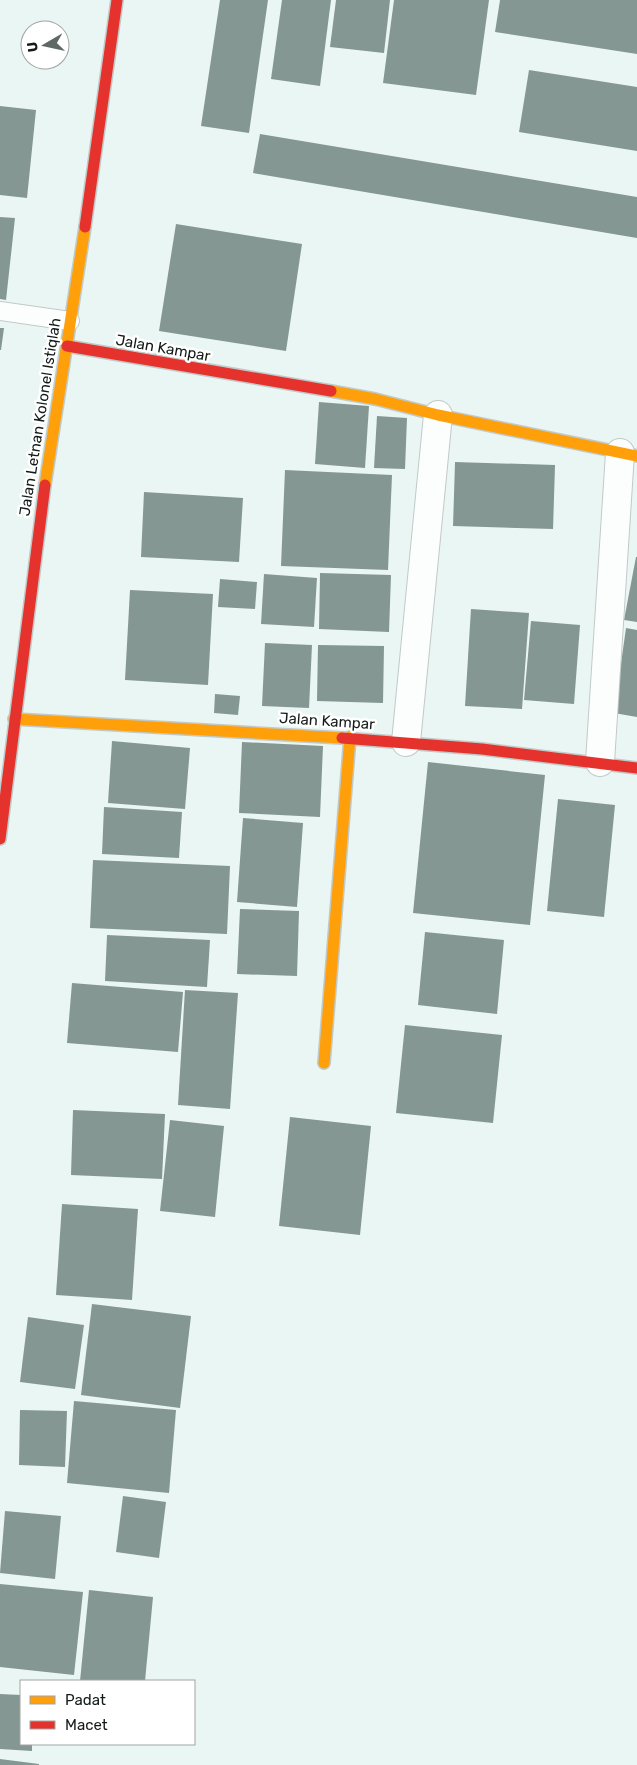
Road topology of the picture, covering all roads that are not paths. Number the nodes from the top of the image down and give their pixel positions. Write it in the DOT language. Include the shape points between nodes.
graph roads {
  1 [pos="117,0"];
  2 [pos="0,311"];
  3 [pos="70,321"];
  4 [pos="67,346"];
  5 [pos="438,415"];
  6 [pos="629,454"];
  7 [pos="14,719"];
  8 [pos="350,737"];
  9 [pos="406,742"];
  10 [pos="600,762"];
  11 [pos="637,768"];
  12 [pos="0,839"];
  13 [pos="324,1063"];
  1 -- 3 [label="street, Jalan Letnan Kolonel Istiqlah"];
  2 -- 3 [label="lane"];
  3 -- 4 [label="street, Jalan Letnan Kolonel Istiqlah"];
  4 -- 5 [label="street, Jalan Kampar" via="375,399"];
  4 -- 7 [label="street, Jalan Letnan Kolonel Istiqlah" via="42,504"];
  5 -- 6 [label="street, Jalan Kampar"];
  5 -- 9 [label="street"];
  6 -- 10 [label="street"];
  7 -- 8 [label="street, Jalan Kampar"];
  7 -- 12 [label="street, Jalan Letnan Kolonel Istiqlah"];
  8 -- 9 [label="street, Jalan Kampar"];
  8 -- 13 [label="street"];
  9 -- 10 [label="street, Jalan Kampar"];
  10 -- 11 [label="street, Jalan Kampar"];
}
